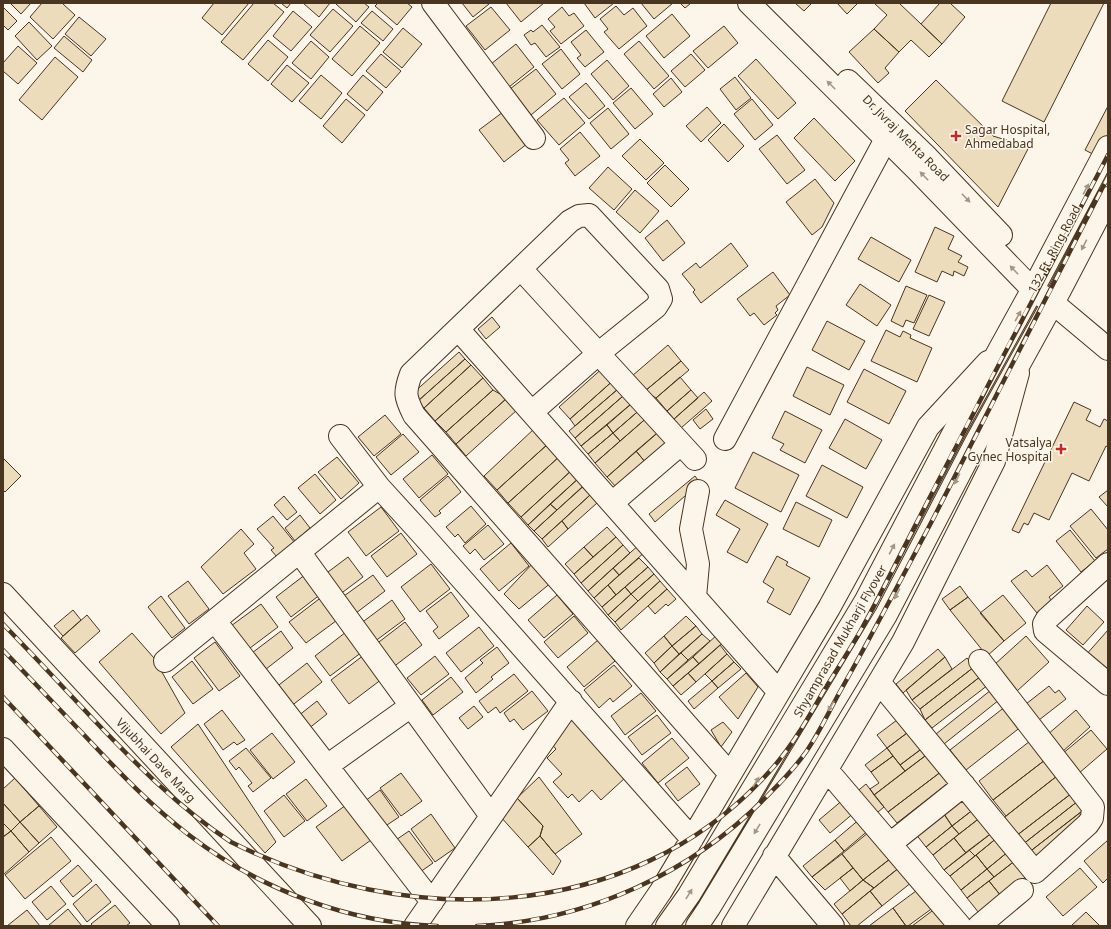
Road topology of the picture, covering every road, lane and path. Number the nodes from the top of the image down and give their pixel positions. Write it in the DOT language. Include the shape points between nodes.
graph roads {
  1 [pos="433,3"];
  2 [pos="749,3"];
  3 [pos="769,3"];
  4 [pos="534,138"];
  5 [pos="886,139"];
  6 [pos="1108,147"];
  7 [pos="1108,198"];
  8 [pos="521,269"];
  9 [pos="1036,283"];
  10 [pos="1057,296"];
  11 [pos="458,329"];
  12 [pos="1108,331"];
  13 [pos="1108,349"];
  14 [pos="999,350"];
  15 [pos="598,353"];
  16 [pos="1023,358"];
  17 [pos="532,412"];
  18 [pos="340,436"];
  19 [pos="725,439"];
  20 [pos="379,487"];
  21 [pos="698,490"];
  22 [pos="612,503"];
  23 [pos="300,553"];
  24 [pos="1108,564"];
  25 [pos="3,594"];
  26 [pos="695,597"];
  27 [pos="215,620"];
  28 [pos="165,661"];
  29 [pos="980,661"];
  30 [pos="1084,662"];
  31 [pos="879,682"];
  32 [pos="1108,684"];
  33 [pos="779,692"];
  34 [pos="1108,697"];
  35 [pos="571,701"];
  36 [pos="411,706"];
  37 [pos="6,759"];
  38 [pos="327,766"];
  39 [pos="827,770"];
  40 [pos="730,774"];
  41 [pos="964,785"];
  42 [pos="491,816"];
  43 [pos="692,839"];
  44 [pos="890,844"];
  45 [pos="774,856"];
  46 [pos="1022,890"];
  47 [pos="432,902"];
  48 [pos="168,926"];
  49 [pos="310,926"];
  50 [pos="415,926"];
  51 [pos="637,926"];
  52 [pos="667,926"];
  53 [pos="697,926"];
  54 [pos="733,926"];
  55 [pos="833,926"];
  56 [pos="960,926"];
  57 [pos="979,926"];
  1 -- 4 [label="street"];
  5 -- 2 [label="street, one-way"];
  3 -- 9 [label="street, Dr. Jivraj Mehta Road, one-way" via="927,157"];
  9 -- 5 [label="street, one-way"];
  5 -- 19 [label="street"];
  9 -- 6 [label="street, 132 Ft. Ring Road, one-way"];
  7 -- 10 [label="street, 132 Ft. Ring Road, one-way"];
  8 -- 11 [label="street"];
  8 -- 15 [label="street"];
  8 -- 15 [label="street" via="570,221 579,216 589,215 658,289 661,299 656,307"];
  9 -- 10 [label="street"];
  14 -- 9 [label="street, 132 Ft. Ring Road, one-way"];
  10 -- 12 [label="street"];
  10 -- 13 [label="street"];
  10 -- 16 [label="street, 132 Ft. Ring Road"];
  11 -- 17 [label="street"];
  11 -- 40 [label="street" via="411,374 406,387 406,401 414,415"];
  14 -- 33 [label="street" via="928,427 829,608"];
  52 -- 14 [label="street, Shyamprasad Mukharji Flyover, one-way" via="865,602"];
  15 -- 17 [label="street"];
  15 -- 22 [label="street" via="688,451"];
  16 -- 31 [label="street" via="994,461 903,642"];
  16 -- 53 [label="street, Shyamprasad Mukharji Flyover, one-way" via="886,615"];
  17 -- 22 [label="street"];
  18 -- 20 [label="street"];
  20 -- 23 [label="street"];
  20 -- 35 [label="street"];
  21 -- 26 [label="street" via="691,528 698,564"];
  22 -- 26 [label="street"];
  23 -- 27 [label="street"];
  23 -- 36 [label="street"];
  24 -- 30 [label="street" via="1044,624 1045,631"];
  25 -- 49 [label="street, Vijubhai Dave Marg"];
  26 -- 33 [label="street"];
  27 -- 28 [label="street"];
  27 -- 38 [label="street"];
  29 -- 41 [label="street" via="1093,807 1092,818 1035,872"];
  30 -- 32 [label="street"];
  30 -- 34 [label="street"];
  31 -- 39 [label="street"];
  31 -- 41 [label="street"];
  33 -- 40 [label="street"];
  35 -- 42 [label="street"];
  35 -- 43 [label="street"];
  36 -- 38 [label="street"];
  36 -- 42 [label="street"];
  37 -- 48 [label="street"];
  38 -- 47 [label="street"];
  39 -- 44 [label="street"];
  39 -- 45 [label="street"];
  40 -- 43 [label="street"];
  41 -- 44 [label="street"];
  42 -- 47 [label="street"];
  43 -- 51 [label="street"];
  44 -- 56 [label="street"];
  45 -- 54 [label="street"];
  45 -- 55 [label="street"];
  46 -- 57 [label="street"];
  47 -- 50 [label="street"];
}
